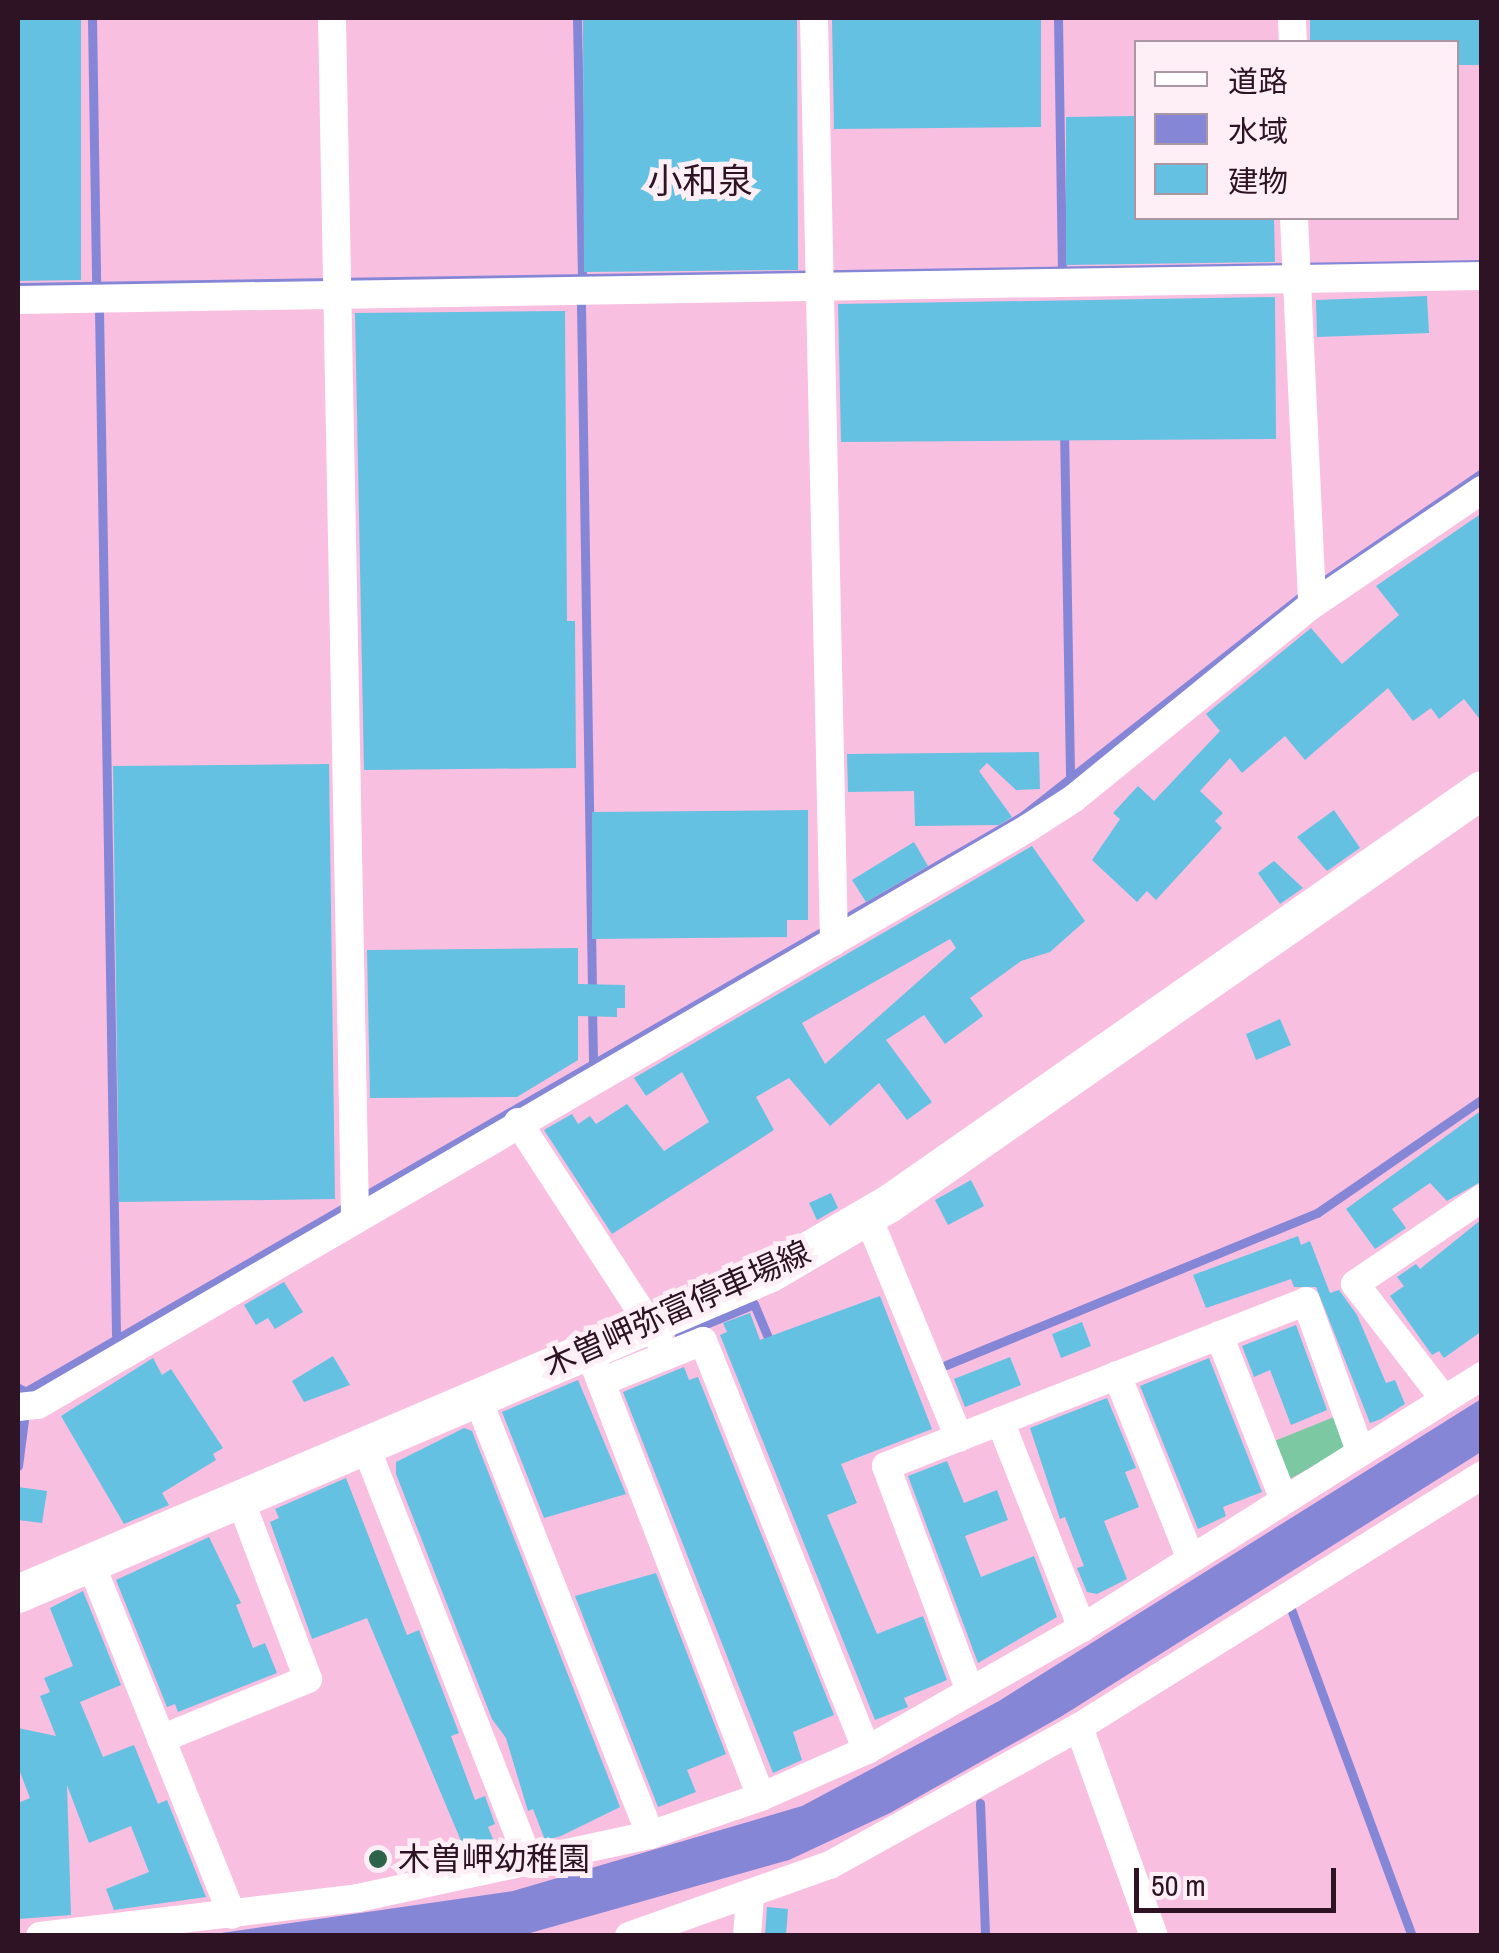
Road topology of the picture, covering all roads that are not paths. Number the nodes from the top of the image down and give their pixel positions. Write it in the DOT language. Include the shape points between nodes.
graph roads {
  1 [pos="332,18"];
  2 [pos="814,18"];
  3 [pos="1294,220"];
  4 [pos="1295,271"];
  5 [pos="1482,276"];
  6 [pos="817,279"];
  7 [pos="336,286"];
  8 [pos="18,300"];
  9 [pos="1482,490"];
  10 [pos="1310,595"];
  11 [pos="1482,790"];
  12 [pos="832,931"];
  13 [pos="518,1122"];
  14 [pos="1482,1198"];
  15 [pos="353,1208"];
  16 [pos="868,1217"];
  17 [pos="1219,1335"];
  18 [pos="659,1340"];
  19 [pos="595,1366"];
  20 [pos="1117,1376"];
  21 [pos="1482,1376"];
  22 [pos="477,1397"];
  23 [pos="1444,1399"];
  24 [pos="18,1408"];
  25 [pos="1000,1422"];
  26 [pos="958,1438"];
  27 [pos="365,1445"];
  28 [pos="1360,1451"];
  29 [pos="1482,1475"];
  30 [pos="1284,1500"];
  31 [pos="241,1502"];
  32 [pos="1191,1559"];
  33 [pos="92,1564"];
  34 [pos="18,1594"];
  35 [pos="1082,1628"];
  36 [pos="970,1692"];
  37 [pos="1079,1726"];
  38 [pos="161,1738"];
  39 [pos="867,1750"];
  40 [pos="761,1797"];
  41 [pos="650,1835"];
  42 [pos="530,1864"];
  43 [pos="750,1896"];
  44 [pos="232,1915"];
  45 [pos="40,1936"];
  46 [pos="628,1936"];
  47 [pos="748,1936"];
  48 [pos="1154,1936"];
  1 -- 7 [label="street"];
  2 -- 6 [label="street"];
  3 -- 4 [label="street"];
  4 -- 5 [label="street"];
  4 -- 6 [label="street"];
  4 -- 10 [label="street"];
  6 -- 7 [label="street"];
  6 -- 12 [label="street"];
  7 -- 8 [label="street"];
  7 -- 15 [label="street"];
  9 -- 10 [label="street"];
  10 -- 12 [label="street" via="1074,799"];
  11 -- 16 [label="main road, 木曽岬弥富停車場線"];
  12 -- 13 [label="street"];
  13 -- 15 [label="street"];
  13 -- 18 [label="street"];
  14 -- 23 [label="street" via="1355,1284"];
  15 -- 24 [label="street" via="38,1405"];
  16 -- 18 [label="main road, 木曽岬弥富停車場線"];
  16 -- 26 [label="street"];
  17 -- 20 [label="street"];
  17 -- 28 [label="street" via="1306,1300"];
  17 -- 30 [label="street"];
  18 -- 19 [label="main road, 木曽岬弥富停車場線"];
  18 -- 39 [label="street" via="703,1341"];
  19 -- 22 [label="main road, 木曽岬弥富停車場線"];
  19 -- 40 [label="street"];
  20 -- 25 [label="street"];
  20 -- 32 [label="street"];
  21 -- 23 [label="street"];
  22 -- 27 [label="main road, 木曽岬弥富停車場線"];
  22 -- 41 [label="street"];
  23 -- 28 [label="street"];
  25 -- 26 [label="street"];
  25 -- 35 [label="street"];
  26 -- 36 [label="street" via="886,1466"];
  27 -- 31 [label="main road, 木曽岬弥富停車場線"];
  27 -- 42 [label="street"];
  28 -- 30 [label="street"];
  29 -- 37 [label="street"];
  30 -- 32 [label="street"];
  31 -- 33 [label="main road, 木曽岬弥富停車場線"];
  31 -- 38 [label="street" via="308,1679"];
  32 -- 35 [label="street"];
  33 -- 34 [label="main road, 木曽岬弥富停車場線"];
  33 -- 38 [label="street"];
  35 -- 36 [label="street"];
  36 -- 39 [label="street"];
  37 -- 43 [label="street" via="830,1866"];
  37 -- 48 [label="street"];
  38 -- 44 [label="street"];
  39 -- 40 [label="street"];
  40 -- 41 [label="street"];
  41 -- 42 [label="street"];
  42 -- 44 [label="street"];
  43 -- 46 [label="street"];
  43 -- 47 [label="street"];
  44 -- 45 [label="street"];
}
